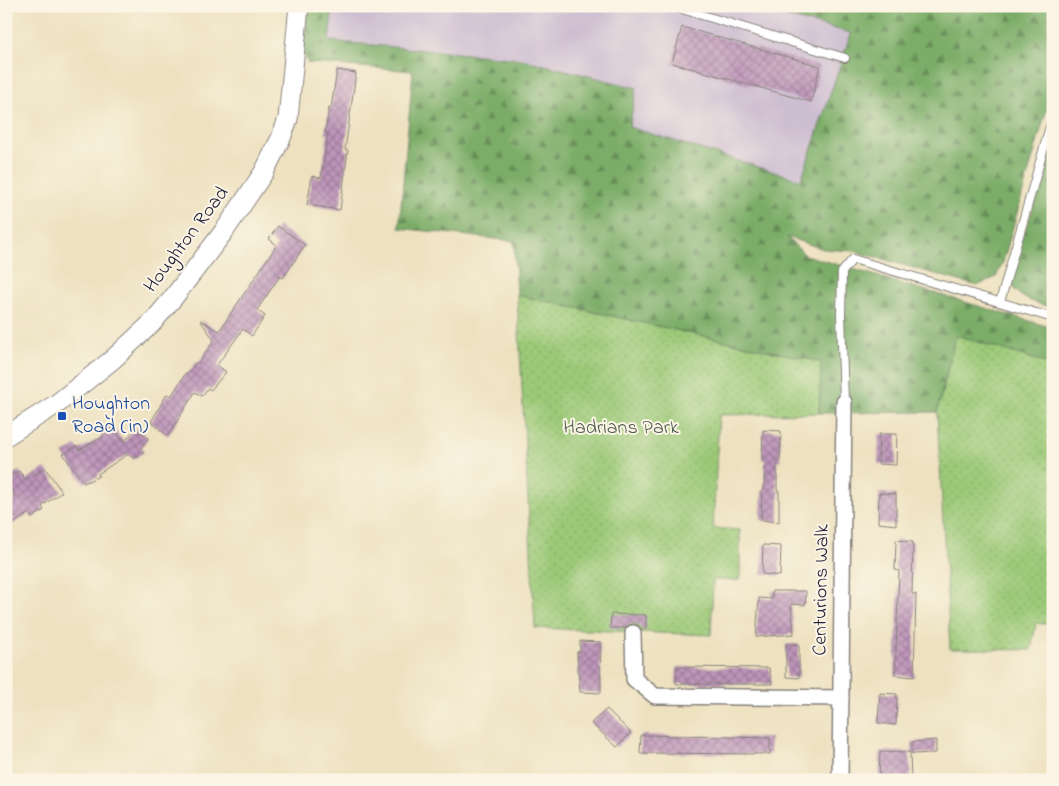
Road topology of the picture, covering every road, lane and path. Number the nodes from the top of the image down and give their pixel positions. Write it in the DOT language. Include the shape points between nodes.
graph roads {
  1 [pos="299,6"];
  2 [pos="672,6"];
  3 [pos="845,58"];
  4 [pos="1053,116"];
  5 [pos="1000,302"];
  6 [pos="1053,318"];
  7 [pos="844,402"];
  8 [pos="6,436"];
  9 [pos="633,633"];
  10 [pos="841,698"];
  11 [pos="840,780"];
  1 -- 8 [label="street, Houghton Road" via="288,118 264,172 231,222 146,329 73,390"];
  2 -- 3 [label="lane"];
  4 -- 5 [label="lane"];
  5 -- 6 [label="lane"];
  5 -- 7 [label="lane" via="853,259 842,272"];
  7 -- 10 [label="street, Centurions Walk"];
  9 -- 10 [label="street" via="634,679 655,696"];
  10 -- 11 [label="street, Centurions Walk"];
}
